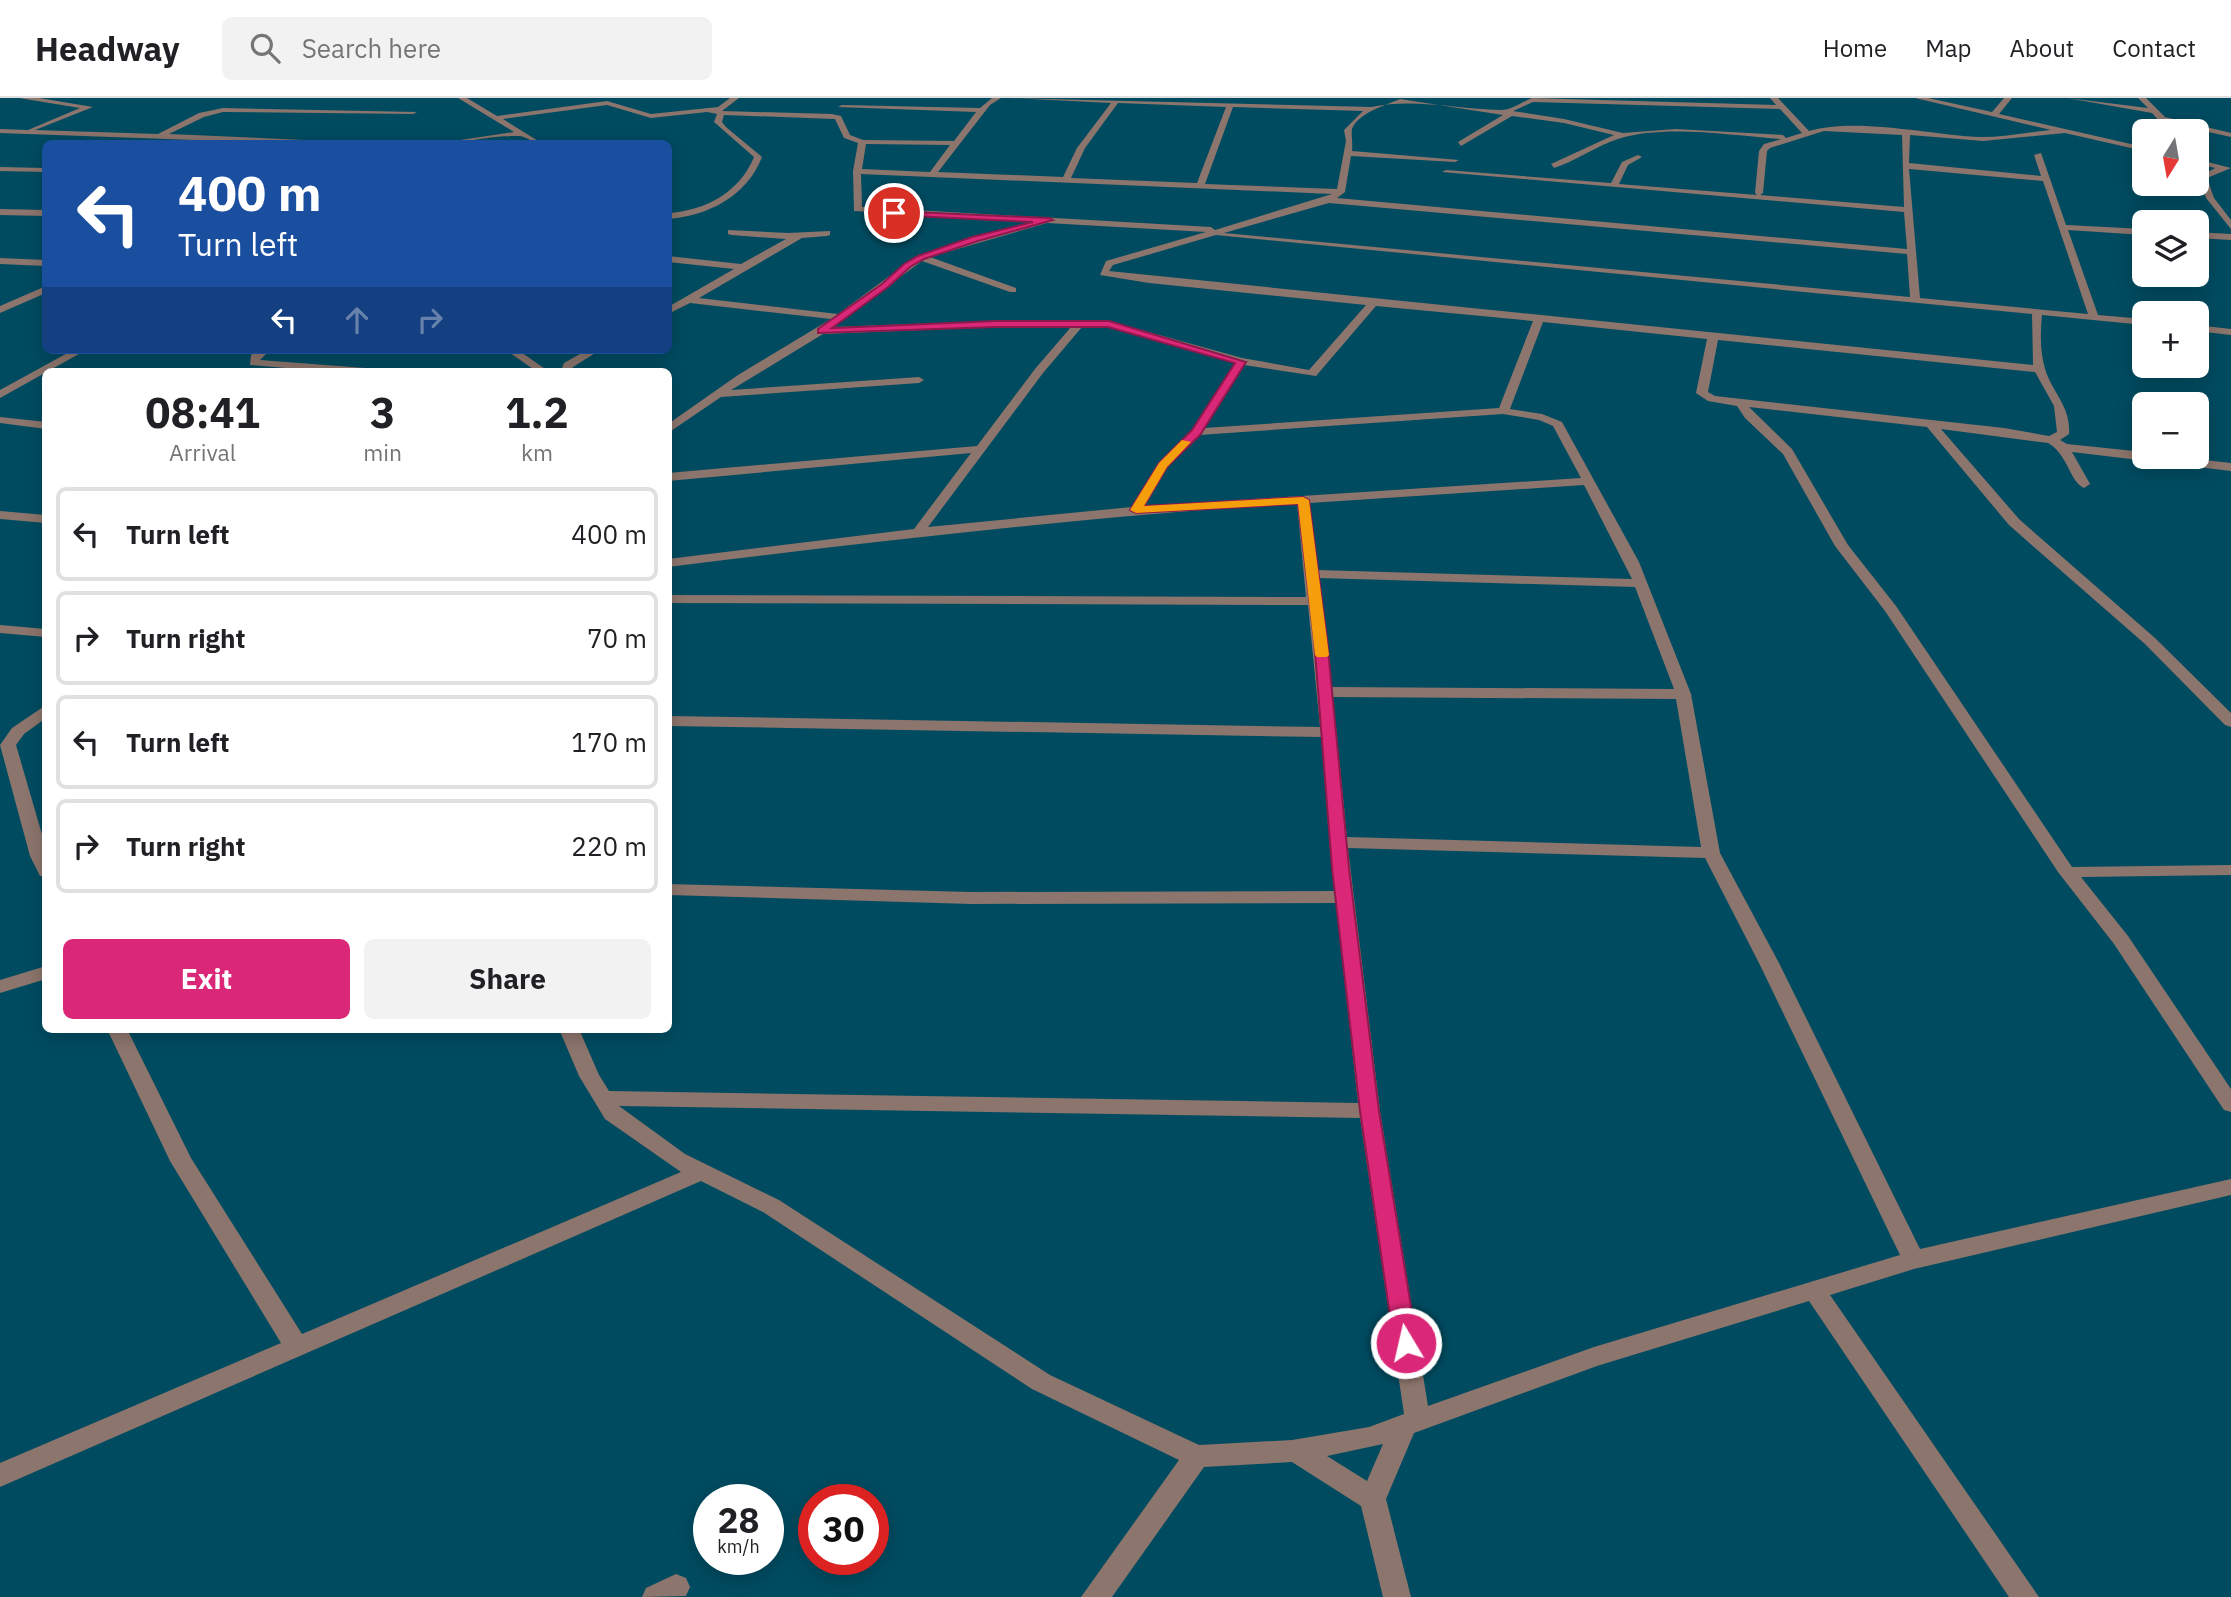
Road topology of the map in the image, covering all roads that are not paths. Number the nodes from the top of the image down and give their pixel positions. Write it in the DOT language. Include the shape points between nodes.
graph roads {
  1 [pos="23,98"];
  2 [pos="461,98"];
  3 [pos="629,98"];
  4 [pos="735,98"];
  5 [pos="850,98"];
  6 [pos="997,98"];
  7 [pos="1013,98"];
  8 [pos="1400,98"];
  9 [pos="1774,98"];
  10 [pos="1919,98"];
  11 [pos="2008,98"];
  12 [pos="2071,98"];
  13 [pos="2142,98"];
  14 [pos="1116,101"];
  15 [pos="607,103"];
  16 [pos="1230,105"];
  17 [pos="842,107"];
  18 [pos="1779,107"];
  19 [pos="1371,109"];
  20 [pos="982,110"];
  21 [pos="719,111"];
  22 [pos="2152,111"];
  23 [pos="414,112"];
  24 [pos="1508,113"];
  25 [pos="1994,115"];
  26 [pos="832,116"];
  27 [pos="497,118"];
  28 [pos="0,131"];
  29 [pos="2065,131"];
  30 [pos="21,132"];
  31 [pos="1906,132"];
  32 [pos="522,133"];
  33 [pos="1806,133"];
  34 [pos="1622,135"];
  35 [pos="2231,135"];
  36 [pos="158,136"];
  37 [pos="1793,137"];
  38 [pos="232,140"];
  39 [pos="468,140"];
  40 [pos="534,140"];
  41 [pos="862,142"];
  42 [pos="956,143"];
  43 [pos="1461,144"];
  44 [pos="2132,146"];
  45 [pos="1347,153"];
  46 [pos="2038,156"];
  47 [pos="1637,157"];
  48 [pos="1455,160"];
  49 [pos="2209,164"];
  50 [pos="1555,166"];
  51 [pos="1906,166"];
  52 [pos="2227,168"];
  53 [pos="0,169"];
  54 [pos="42,170"];
  55 [pos="857,171"];
  56 [pos="1447,172"];
  57 [pos="933,173"];
  58 [pos="1066,179"];
  59 [pos="2047,179"];
  60 [pos="1201,184"];
  61 [pos="1615,184"];
  62 [pos="1341,192"];
  63 [pos="1754,195"];
  64 [pos="1329,200"];
  65 [pos="1909,210"];
  66 [pos="0,212"];
  67 [pos="42,213"];
  68 [pos="672,216"];
  69 [pos="1049,220"];
  70 [pos="2231,226"];
  71 [pos="2064,227"];
  72 [pos="1223,231"];
  73 [pos="2132,231"];
  74 [pos="731,232"];
  75 [pos="827,233"];
  76 [pos="1210,234"];
  77 [pos="800,235"];
  78 [pos="2209,236"];
  79 [pos="2231,237"];
  80 [pos="1913,252"];
  81 [pos="921,257"];
  82 [pos="672,259"];
  83 [pos="0,261"];
  84 [pos="42,263"];
  85 [pos="740,267"];
  86 [pos="1013,290"];
  87 [pos="42,291"];
  88 [pos="689,300"];
  89 [pos="1915,301"];
  90 [pos="1373,303"];
  91 [pos="672,309"];
  92 [pos="0,310"];
  93 [pos="2037,311"];
  94 [pos="839,317"];
  95 [pos="2094,317"];
  96 [pos="1539,320"];
  97 [pos="2132,321"];
  98 [pos="1080,323"];
  99 [pos="2209,329"];
  100 [pos="821,331"];
  101 [pos="2231,332"];
  102 [pos="1713,337"];
  103 [pos="73,354"];
  104 [pos="258,354"];
  105 [pos="517,354"];
  106 [pos="588,354"];
  107 [pos="1241,362"];
  108 [pos="48,368"];
  109 [pos="323,368"];
  110 [pos="538,368"];
  111 [pos="567,368"];
  112 [pos="2039,369"];
  113 [pos="42,371"];
  114 [pos="919,380"];
  115 [pos="721,394"];
  116 [pos="0,395"];
  117 [pos="1741,403"];
  118 [pos="1503,411"];
  119 [pos="0,421"];
  120 [pos="1931,424"];
  121 [pos="42,426"];
  122 [pos="672,427"];
  123 [pos="1196,432"];
  124 [pos="2051,440"];
  125 [pos="2064,447"];
  126 [pos="980,449"];
  127 [pos="2132,455"];
  128 [pos="2209,464"];
  129 [pos="2231,467"];
  130 [pos="672,477"];
  131 [pos="1589,481"];
  132 [pos="2084,484"];
  133 [pos="1303,500"];
  134 [pos="1136,510"];
  135 [pos="0,515"];
  136 [pos="42,519"];
  137 [pos="918,532"];
  138 [pos="672,563"];
  139 [pos="1310,574"];
  140 [pos="1639,583"];
  141 [pos="672,599"];
  142 [pos="1315,601"];
  143 [pos="0,629"];
  144 [pos="42,633"];
  145 [pos="1325,692"];
  146 [pos="1683,694"];
  147 [pos="42,713"];
  148 [pos="672,721"];
  149 [pos="2231,722"];
  150 [pos="1329,732"];
  151 [pos="1338,842"];
  152 [pos="1710,853"];
  153 [pos="42,859"];
  154 [pos="2231,870"];
  155 [pos="2067,872"];
  156 [pos="672,889"];
  157 [pos="1344,897"];
  158 [pos="42,973"];
  159 [pos="0,987"];
  160 [pos="119,1033"];
  161 [pos="571,1033"];
  162 [pos="603,1098"];
  163 [pos="2231,1105"];
  164 [pos="1369,1111"];
  165 [pos="702,1172"];
  166 [pos="2231,1187"];
  167 [pos="1914,1260"];
  168 [pos="1814,1290"];
  169 [pos="296,1346"];
  170 [pos="1411,1423"];
  171 [pos="1296,1451"];
  172 [pos="1197,1457"];
  173 [pos="0,1475"];
  174 [pos="1373,1499"];
  175 [pos="1095,1597"];
  176 [pos="1398,1597"];
  177 [pos="2025,1597"];
  1 -- 30 [label="street" via="89,108"];
  2 -- 27 [label="street"];
  3 -- 15 [label="street"];
  4 -- 21 [label="street"];
  5 -- 17 [label="street"];
  6 -- 20 [label="street"];
  7 -- 14 [label="street"];
  8 -- 19 [label="street"];
  8 -- 24 [label="street"];
  9 -- 18 [label="street"];
  10 -- 25 [label="street"];
  11 -- 25 [label="street"];
  12 -- 22 [label="street"];
  13 -- 22 [label="street"];
  14 -- 16 [label="street"];
  14 -- 58 [label="street" via="1081,148"];
  15 -- 21 [label="street" via="645,116"];
  15 -- 27 [label="street"];
  16 -- 19 [label="street"];
  16 -- 60 [label="street"];
  17 -- 20 [label="street"];
  17 -- 26 [label="street"];
  18 -- 24 [label="street" via="1531,100"];
  18 -- 33 [label="street"];
  19 -- 45 [label="street" via="1352,122"];
  20 -- 42 [label="street"];
  21 -- 26 [label="street"];
  21 -- 68 [label="street" via="718,122 728,136 758,157 754,167 707,211"];
  22 -- 35 [label="street" via="2162,119"];
  23 -- 36 [label="street" via="223,110"];
  24 -- 34 [label="street"];
  24 -- 43 [label="street"];
  25 -- 29 [label="street"];
  26 -- 41 [label="street" via="838,118 847,136"];
  27 -- 32 [label="street"];
  28 -- 30 [label="street"];
  29 -- 31 [label="street" via="1994,139"];
  29 -- 44 [label="street"];
  30 -- 36 [label="street"];
  31 -- 33 [label="street" via="1839,128"];
  31 -- 51 [label="street"];
  32 -- 39 [label="street"];
  32 -- 40 [label="street"];
  33 -- 37 [label="street"];
  34 -- 37 [label="street"];
  34 -- 50 [label="street"];
  36 -- 38 [label="street"];
  37 -- 63 [label="street" via="1763,151"];
  41 -- 42 [label="street"];
  41 -- 55 [label="street"];
  42 -- 57 [label="street"];
  45 -- 48 [label="street"];
  45 -- 62 [label="street"];
  46 -- 59 [label="street"];
  47 -- 61 [label="street" via="1622,165"];
  49 -- 52 [label="street"];
  51 -- 59 [label="street"];
  51 -- 65 [label="street"];
  52 -- 70 [label="street" via="2203,177 2210,198"];
  53 -- 54 [label="street"];
  55 -- 57 [label="street"];
  55 -- 69 [label="street" via="857,209"];
  56 -- 61 [label="street"];
  57 -- 58 [label="street"];
  58 -- 60 [label="street"];
  59 -- 71 [label="street"];
  60 -- 62 [label="street"];
  61 -- 63 [label="street"];
  62 -- 64 [label="street"];
  63 -- 65 [label="street"];
  64 -- 72 [label="street"];
  64 -- 80 [label="street"];
  65 -- 80 [label="street"];
  66 -- 67 [label="street"];
  69 -- 72 [label="street"];
  69 -- 81 [label="street"];
  71 -- 73 [label="street"];
  71 -- 95 [label="street"];
  72 -- 76 [label="street"];
  74 -- 77 [label="street"];
  75 -- 77 [label="street"];
  76 -- 89 [label="street"];
  76 -- 90 [label="street" via="1109,264 1103,273"];
  77 -- 85 [label="street"];
  78 -- 79 [label="street"];
  80 -- 89 [label="street"];
  81 -- 86 [label="street"];
  81 -- 94 [label="street"];
  82 -- 85 [label="street"];
  83 -- 84 [label="street"];
  85 -- 88 [label="street"];
  87 -- 92 [label="street"];
  88 -- 91 [label="street"];
  88 -- 94 [label="street"];
  89 -- 93 [label="street"];
  90 -- 96 [label="street"];
  90 -- 107 [label="street" via="1312,374"];
  93 -- 95 [label="street"];
  93 -- 112 [label="street"];
  94 -- 100 [label="street"];
  95 -- 97 [label="street"];
  96 -- 102 [label="street"];
  96 -- 118 [label="street"];
  98 -- 100 [label="street"];
  98 -- 107 [label="street" via="1109,324"];
  98 -- 126 [label="street"];
  99 -- 101 [label="street"];
  100 -- 115 [label="street"];
  102 -- 112 [label="street"];
  102 -- 117 [label="street" via="1702,393"];
  103 -- 108 [label="street"];
  104 -- 109 [label="street" via="254,363"];
  105 -- 110 [label="street"];
  106 -- 111 [label="street"];
  107 -- 123 [label="street"];
  112 -- 124 [label="street" via="2055,393 2064,425 2063,434"];
  113 -- 116 [label="street"];
  114 -- 115 [label="street"];
  115 -- 122 [label="street"];
  117 -- 120 [label="street"];
  117 -- 155 [label="street" via="1788,452 1842,545 1891,609"];
  118 -- 123 [label="street"];
  118 -- 131 [label="street" via="1558,424"];
  119 -- 121 [label="street"];
  120 -- 124 [label="street"];
  120 -- 149 [label="street" via="2014,522 2150,641"];
  123 -- 134 [label="street" via="1163,465"];
  124 -- 125 [label="street"];
  125 -- 127 [label="street"];
  125 -- 132 [label="street"];
  126 -- 130 [label="street"];
  126 -- 137 [label="street"];
  128 -- 129 [label="street"];
  131 -- 133 [label="street"];
  131 -- 140 [label="street"];
  133 -- 134 [label="street"];
  133 -- 139 [label="street"];
  134 -- 137 [label="street"];
  135 -- 136 [label="street"];
  137 -- 138 [label="street"];
  139 -- 140 [label="street"];
  139 -- 142 [label="street"];
  140 -- 146 [label="street"];
  141 -- 142 [label="street"];
  142 -- 145 [label="street"];
  143 -- 144 [label="street"];
  145 -- 146 [label="street"];
  145 -- 150 [label="street"];
  146 -- 152 [label="street"];
  147 -- 153 [label="street" via="8,745"];
  148 -- 150 [label="street"];
  150 -- 151 [label="street"];
  151 -- 152 [label="street"];
  151 -- 157 [label="street"];
  152 -- 167 [label="street"];
  154 -- 155 [label="street"];
  155 -- 163 [label="street" via="2121,940"];
  156 -- 157 [label="street" via="971,898"];
  157 -- 164 [label="street"];
  158 -- 159 [label="street"];
  160 -- 169 [label="street" via="181,1161"];
  161 -- 162 [label="street"];
  162 -- 164 [label="street"];
  162 -- 165 [label="street" via="613,1114 677,1160"];
  164 -- 170 [label="street"];
  165 -- 169 [label="street"];
  165 -- 172 [label="street" via="771,1206 1041,1382"];
  166 -- 167 [label="street"];
  167 -- 168 [label="street"];
  168 -- 170 [label="street" via="1594,1357"];
  168 -- 177 [label="street"];
  169 -- 173 [label="street"];
  170 -- 171 [label="street" via="1369,1438"];
  170 -- 174 [label="street"];
  171 -- 172 [label="street"];
  171 -- 174 [label="street"];
  172 -- 175 [label="street"];
  174 -- 176 [label="street"];
}
